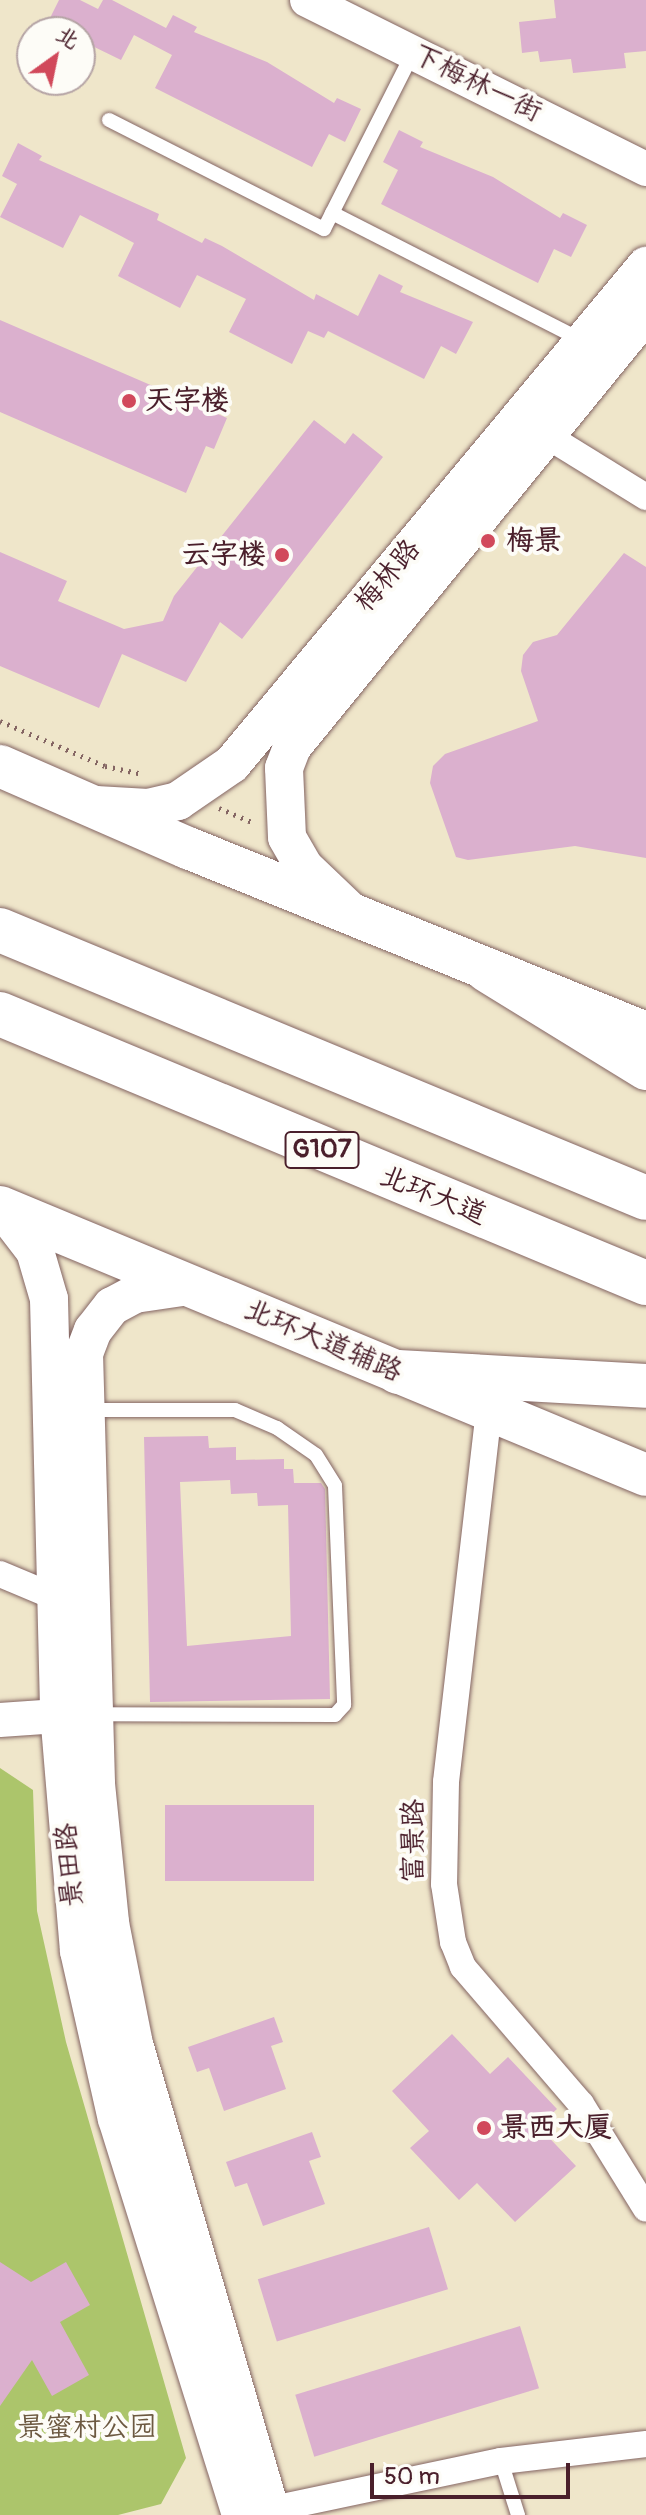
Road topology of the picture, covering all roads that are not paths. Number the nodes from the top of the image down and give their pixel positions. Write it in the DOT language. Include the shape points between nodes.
graph roads {
  1 [pos="307,0"];
  2 [pos="336,0"];
  3 [pos="413,53"];
  4 [pos="109,120"];
  5 [pos="646,153"];
  6 [pos="646,169"];
  7 [pos="332,213"];
  8 [pos="646,266"];
  9 [pos="646,313"];
  10 [pos="583,340"];
  11 [pos="544,434"];
  12 [pos="646,497"];
  13 [pos="0,766"];
  14 [pos="86,804"];
  15 [pos="361,919"];
  16 [pos="0,930"];
  17 [pos="487,970"];
  18 [pos="0,1014"];
  19 [pos="646,1033"];
  20 [pos="646,1068"];
  21 [pos="646,1198"];
  22 [pos="0,1207"];
  23 [pos="646,1283"];
  24 [pos="189,1286"];
  25 [pos="398,1372"];
  26 [pos="646,1386"];
  27 [pos="69,1410"];
  28 [pos="489,1410"];
  29 [pos="646,1475"];
  30 [pos="0,1574"];
  31 [pos="55,1597"];
  32 [pos="75,1714"];
  33 [pos="0,1720"];
  34 [pos="646,2209"];
  35 [pos="646,2444"];
  36 [pos="501,2461"];
  37 [pos="257,2514"];
  38 [pos="518,2515"];
  1 -- 3 [label="street, 下梅林一街"];
  2 -- 5 [label="street, 下梅林一街"];
  3 -- 6 [label="street, 下梅林一街"];
  3 -- 7 [label="lane"];
  4 -- 7 [label="lane" via="324,229"];
  7 -- 10 [label="lane"];
  8 -- 10 [label="main road, 梅林路"];
  9 -- 11 [label="main road, 梅林路"];
  10 -- 14 [label="main road, 梅林路" via="218,778 178,801 148,808"];
  11 -- 12 [label="street"];
  11 -- 15 [label="main road, 梅林路" via="319,708 288,757 282,813 291,846 320,885"];
  13 -- 14 [label="main road"];
  14 -- 15 [label="main road"];
  15 -- 17 [label="main road"];
  16 -- 21 [label="highway"];
  17 -- 19 [label="main road"];
  17 -- 20 [label="highway"];
  18 -- 23 [label="highway, 北环大道 / G107"];
  22 -- 24 [label="main road, 北环大道辅路"];
  22 -- 27 [label="main road, 景田路" via="27,1238 45,1278"];
  24 -- 25 [label="main road, 北环大道辅路"];
  24 -- 27 [label="main road, 景田路" via="135,1294 106,1311 84,1353"];
  25 -- 26 [label="highway"];
  25 -- 28 [label="main road, 北环大道辅路"];
  27 -- 31 [label="main road, 景田路"];
  27 -- 32 [label="main road, 景田路"];
  27 -- 32 [label="lane" via="235,1410 277,1428 316,1455 335,1486 344,1705 335,1715"];
  28 -- 29 [label="main road, 北环大道辅路"];
  28 -- 34 [label="street, 富景路" via="446,1782 444,1884 453,1942 463,1967 581,2104"];
  30 -- 31 [label="street"];
  31 -- 32 [label="main road, 景田路"];
  32 -- 33 [label="street"];
  32 -- 37 [label="main road, 景田路" via="121,1986"];
  35 -- 36 [label="street"];
  36 -- 37 [label="street"];
  36 -- 38 [label="lane"];
}
